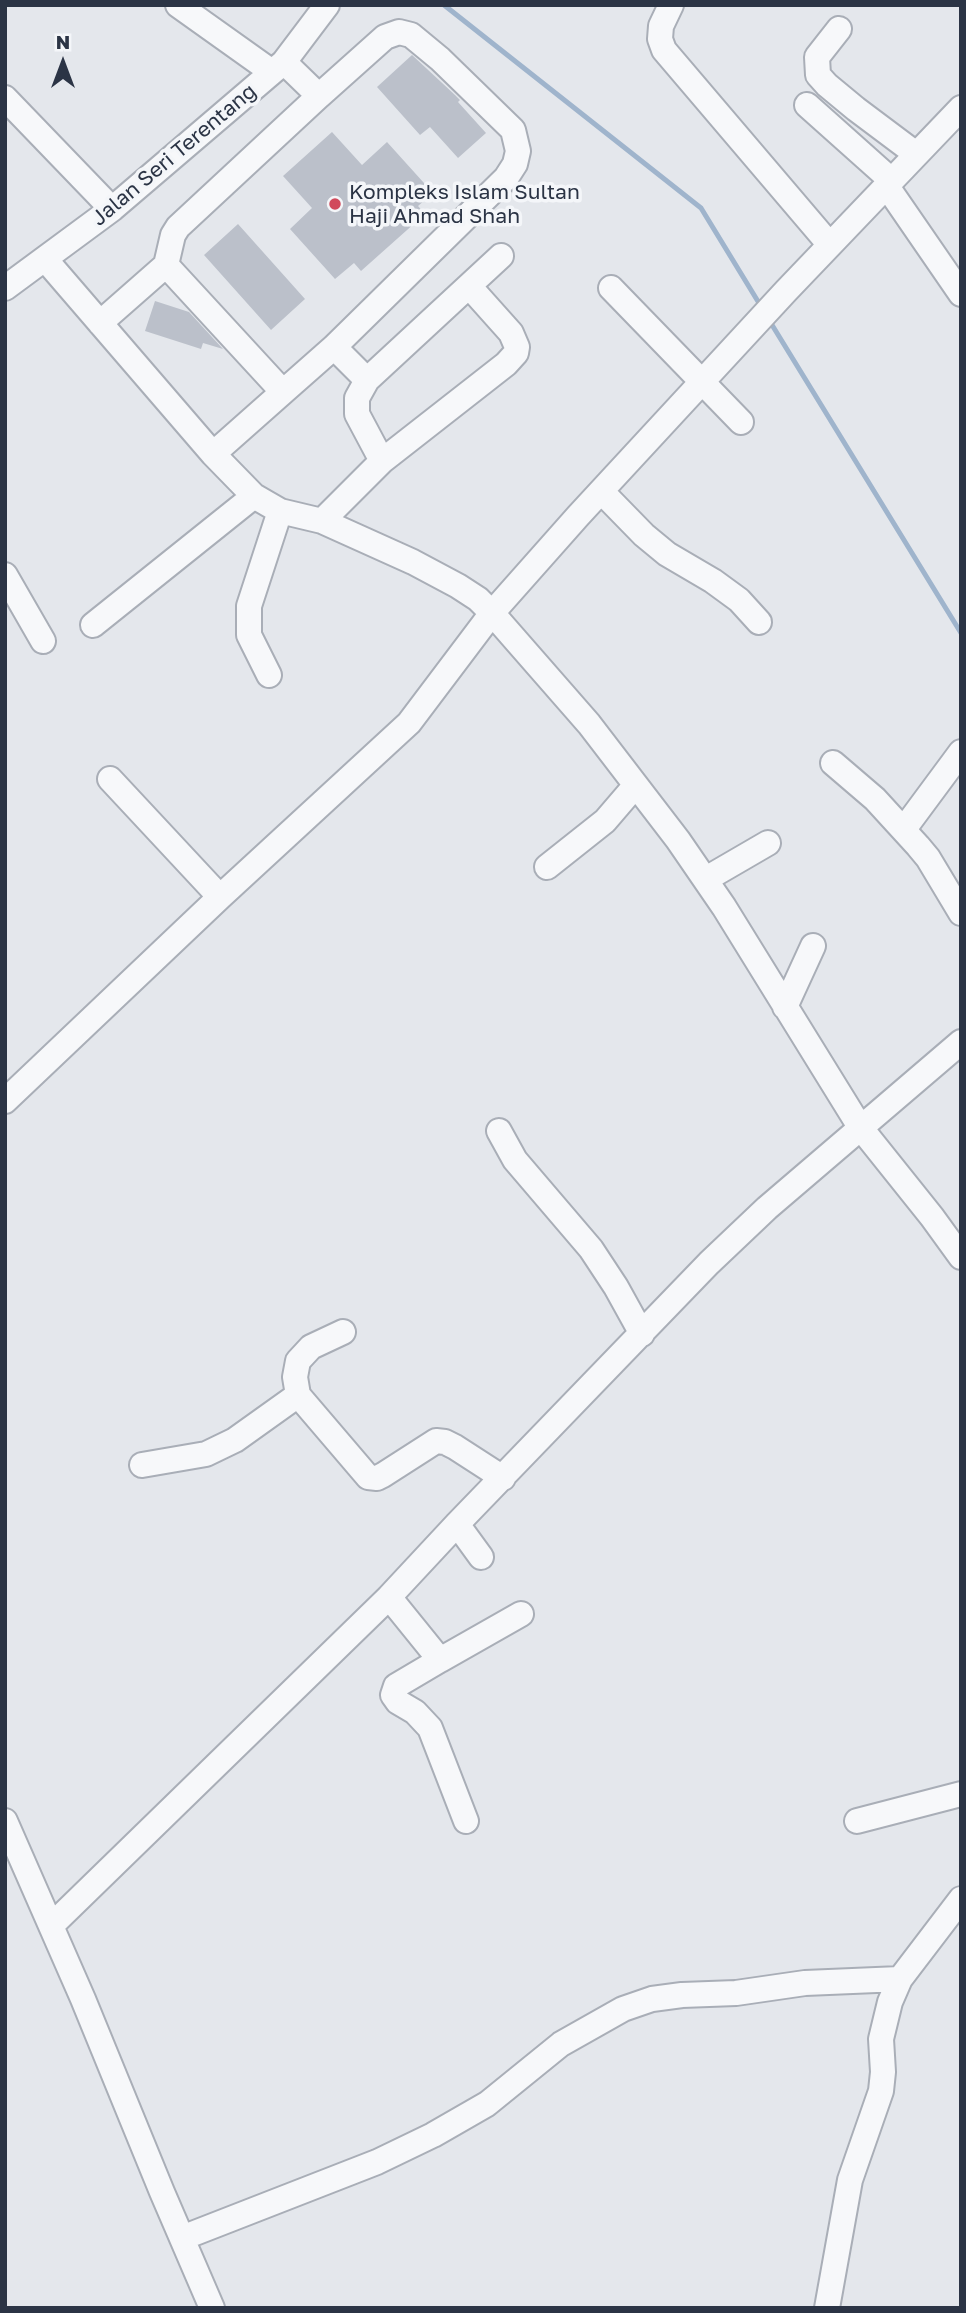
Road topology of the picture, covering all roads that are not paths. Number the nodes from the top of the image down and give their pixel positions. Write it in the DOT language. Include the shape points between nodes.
graph roads {
  1 [pos="177,5"];
  2 [pos="327,5"];
  3 [pos="671,5"];
  4 [pos="839,29"];
  5 [pos="278,67"];
  6 [pos="319,96"];
  7 [pos="5,98"];
  8 [pos="807,105"];
  9 [pos="961,107"];
  10 [pos="916,154"];
  11 [pos="888,183"];
  12 [pos="112,209"];
  13 [pos="830,245"];
  14 [pos="502,256"];
  15 [pos="44,260"];
  16 [pos="166,265"];
  17 [pos="469,286"];
  18 [pos="5,288"];
  19 [pos="611,288"];
  20 [pos="961,294"];
  21 [pos="100,323"];
  22 [pos="334,347"];
  23 [pos="367,380"];
  24 [pos="702,382"];
  25 [pos="283,392"];
  26 [pos="741,422"];
  27 [pos="213,454"];
  28 [pos="382,461"];
  29 [pos="602,492"];
  30 [pos="254,496"];
  31 [pos="280,511"];
  32 [pos="322,521"];
  33 [pos="5,575"];
  34 [pos="492,613"];
  35 [pos="759,622"];
  36 [pos="93,625"];
  37 [pos="43,641"];
  38 [pos="269,675"];
  39 [pos="961,752"];
  40 [pos="833,763"];
  41 [pos="110,779"];
  42 [pos="635,786"];
  43 [pos="904,829"];
  44 [pos="768,842"];
  45 [pos="547,867"];
  46 [pos="706,879"];
  47 [pos="220,897"];
  48 [pos="961,913"];
  49 [pos="813,946"];
  50 [pos="785,1007"];
  51 [pos="961,1042"];
  52 [pos="5,1101"];
  53 [pos="860,1128"];
  54 [pos="499,1131"];
  55 [pos="961,1257"];
  56 [pos="343,1332"];
  57 [pos="642,1334"];
  58 [pos="298,1395"];
  59 [pos="142,1465"];
  60 [pos="503,1478"];
  61 [pos="457,1524"];
  62 [pos="481,1557"];
  63 [pos="389,1597"];
  64 [pos="521,1614"];
  65 [pos="440,1660"];
  66 [pos="961,1794"];
  67 [pos="5,1821"];
  68 [pos="466,1821"];
  69 [pos="857,1821"];
  70 [pos="961,1899"];
  71 [pos="52,1925"];
  72 [pos="900,1979"];
  73 [pos="182,2238"];
  74 [pos="212,2308"];
  75 [pos="827,2308"];
  1 -- 5 [label="street"];
  2 -- 5 [label="street, Jalan Seri Terentang"];
  3 -- 13 [label="street" via="661,26 664,50"];
  4 -- 10 [label="street" via="817,57 818,75"];
  5 -- 6 [label="street"];
  5 -- 12 [label="street, Jalan Seri Terentang"];
  6 -- 16 [label="street" via="178,227"];
  6 -- 22 [label="street" via="385,37 399,32 411,35 513,130 518,150 506,178"];
  7 -- 12 [label="street"];
  8 -- 11 [label="street"];
  9 -- 10 [label="street"];
  10 -- 11 [label="street"];
  11 -- 13 [label="street"];
  11 -- 20 [label="street"];
  12 -- 15 [label="street, Jalan Seri Terentang"];
  13 -- 24 [label="street"];
  14 -- 17 [label="street"];
  15 -- 18 [label="street, Jalan Seri Terentang"];
  15 -- 21 [label="street"];
  16 -- 21 [label="street"];
  16 -- 25 [label="street"];
  17 -- 23 [label="street"];
  17 -- 28 [label="street" via="511,333 516,354"];
  19 -- 24 [label="street"];
  21 -- 27 [label="street"];
  22 -- 23 [label="street"];
  22 -- 25 [label="street"];
  23 -- 28 [label="street" via="357,398 357,414"];
  24 -- 26 [label="street"];
  24 -- 29 [label="street"];
  25 -- 27 [label="street"];
  27 -- 30 [label="street"];
  28 -- 32 [label="street"];
  29 -- 34 [label="street"];
  29 -- 35 [label="street" via="644,535 739,600"];
  30 -- 31 [label="street"];
  30 -- 36 [label="street"];
  31 -- 32 [label="street"];
  31 -- 38 [label="street" via="249,606 249,635"];
  32 -- 34 [label="street" via="458,586"];
  33 -- 37 [label="street"];
  34 -- 42 [label="street" via="589,724"];
  34 -- 47 [label="street" via="409,723"];
  39 -- 43 [label="street"];
  40 -- 43 [label="street"];
  41 -- 47 [label="street"];
  42 -- 45 [label="street" via="606,821"];
  42 -- 46 [label="street"];
  43 -- 48 [label="street" via="928,858"];
  44 -- 46 [label="street"];
  46 -- 50 [label="street"];
  47 -- 52 [label="street"];
  49 -- 50 [label="street"];
  50 -- 53 [label="street"];
  51 -- 53 [label="street"];
  53 -- 55 [label="street"];
  53 -- 57 [label="street" via="767,1208"];
  54 -- 57 [label="street" via="515,1160 591,1249"];
  56 -- 58 [label="street" via="311,1347 298,1361"];
  57 -- 60 [label="street"];
  58 -- 59 [label="street" via="235,1440 206,1454"];
  58 -- 60 [label="street" via="369,1477 383,1475 436,1441 455,1447"];
  60 -- 61 [label="street"];
  61 -- 62 [label="street"];
  61 -- 63 [label="street"];
  63 -- 65 [label="street"];
  63 -- 71 [label="street"];
  64 -- 65 [label="street"];
  65 -- 68 [label="street" via="396,1686 393,1695 430,1728"];
  66 -- 69 [label="street"];
  67 -- 71 [label="street"];
  70 -- 72 [label="street"];
  71 -- 73 [label="street"];
  72 -- 73 [label="street" via="850,1979 682,1995 632,2006 562,2044 487,2104 433,2135 377,2162"];
  72 -- 75 [label="street" via="885,2017 881,2091 850,2180"];
  73 -- 74 [label="street"];
}
